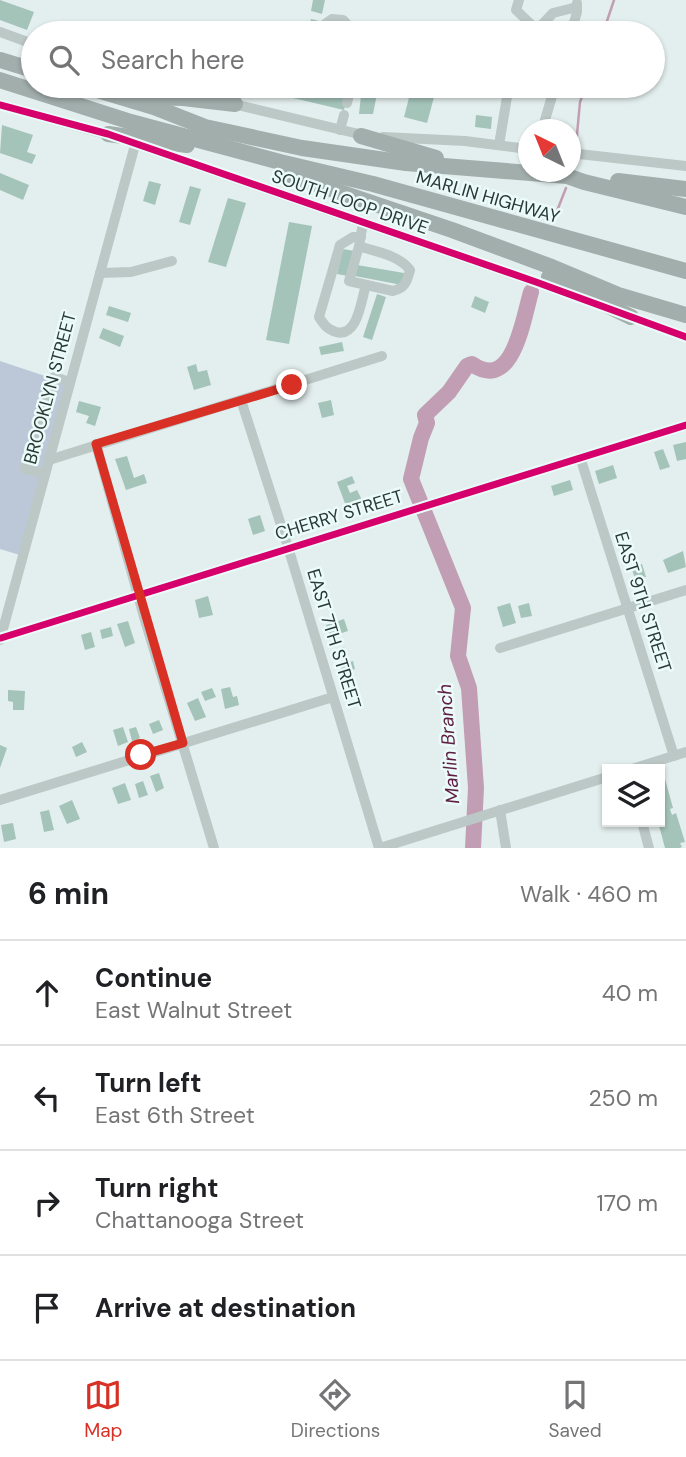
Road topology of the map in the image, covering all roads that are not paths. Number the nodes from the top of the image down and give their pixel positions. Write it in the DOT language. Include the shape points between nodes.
graph roads {
  1 [pos="519,0"];
  2 [pos="577,3"];
  3 [pos="526,21"];
  4 [pos="546,21"];
  5 [pos="573,21"];
  6 [pos="0,32"];
  7 [pos="21,40"];
  8 [pos="0,60"];
  9 [pos="21,66"];
  10 [pos="0,80"];
  11 [pos="21,87"];
  12 [pos="56,98"];
  13 [pos="124,98"];
  14 [pos="173,98"];
  15 [pos="212,98"];
  16 [pos="507,98"];
  17 [pos="551,98"];
  18 [pos="348,99"];
  19 [pos="235,104"];
  20 [pos="0,105"];
  21 [pos="545,119"];
  22 [pos="340,130"];
  23 [pos="108,134"];
  24 [pos="361,136"];
  25 [pos="204,142"];
  26 [pos="135,145"];
  27 [pos="499,145"];
  28 [pos="518,148"];
  29 [pos="581,154"];
  30 [pos="280,162"];
  31 [pos="686,166"];
  32 [pos="486,171"];
  33 [pos="518,173"];
  34 [pos="581,178"];
  35 [pos="581,180"];
  36 [pos="686,189"];
  37 [pos="686,207"];
  38 [pos="363,223"];
  39 [pos="452,230"];
  40 [pos="360,242"];
  41 [pos="173,261"];
  42 [pos="686,271"];
  43 [pos="100,273"];
  44 [pos="331,276"];
  45 [pos="349,281"];
  46 [pos="366,285"];
  47 [pos="686,315"];
  48 [pos="631,317"];
  49 [pos="686,337"];
  50 [pos="382,356"];
  51 [pos="70,382"];
  52 [pos="241,400"];
  53 [pos="686,425"];
  54 [pos="96,444"];
  55 [pos="580,457"];
  56 [pos="49,460"];
  57 [pos="45,474"];
  58 [pos="288,547"];
  59 [pos="686,590"];
  60 [pos="138,594"];
  61 [pos="4,609"];
  62 [pos="627,609"];
  63 [pos="0,639"];
  64 [pos="500,648"];
  65 [pos="333,697"];
  66 [pos="183,743"];
  67 [pos="686,752"];
  68 [pos="674,756"];
  69 [pos="648,764"];
  70 [pos="602,779"];
  71 [pos="0,800"];
  72 [pos="500,810"];
  73 [pos="643,827"];
  74 [pos="214,848"];
  75 [pos="380,848"];
  76 [pos="506,848"];
  77 [pos="649,848"];
  1 -- 3 [label="street" via="516,10"];
  2 -- 4 [label="street"];
  2 -- 5 [label="street"];
  6 -- 7 [label="street"];
  8 -- 9 [label="highway"];
  10 -- 11 [label="highway, MARLIN HIGHWAY"];
  12 -- 25 [label="highway, MARLIN HIGHWAY"];
  13 -- 32 [label="highway" via="205,127 302,148"];
  14 -- 19 [label="highway"];
  15 -- 19 [label="street"];
  16 -- 27 [label="street"];
  17 -- 21 [label="street"];
  18 -- 22 [label="street"];
  19 -- 22 [label="street"];
  20 -- 23 [label="street, SOUTH LOOP DRIVE"];
  22 -- 24 [label="street"];
  23 -- 25 [label="highway" via="182,146"];
  23 -- 26 [label="street, SOUTH LOOP DRIVE"];
  24 -- 27 [label="street"];
  24 -- 32 [label="highway"];
  25 -- 30 [label="highway, MARLIN HIGHWAY"];
  26 -- 38 [label="street, SOUTH LOOP DRIVE"];
  26 -- 43 [label="street, BROOKLYN STREET"];
  27 -- 28 [label="street"];
  29 -- 31 [label="street"];
  30 -- 39 [label="highway" via="292,176"];
  30 -- 42 [label="highway, MARLIN HIGHWAY"];
  32 -- 33 [label="highway"];
  34 -- 36 [label="highway"];
  35 -- 37 [label="highway"];
  38 -- 40 [label="street"];
  38 -- 48 [label="street, SOUTH LOOP DRIVE"];
  39 -- 47 [label="highway" via="618,295"];
  39 -- 48 [label="highway"];
  40 -- 44 [label="street" via="353,237 340,245"];
  40 -- 45 [label="street"];
  40 -- 46 [label="street" via="410,270 401,290"];
  41 -- 43 [label="street" via="131,272"];
  43 -- 51 [label="street, BROOKLYN STREET"];
  44 -- 45 [label="street"];
  44 -- 46 [label="street" via="319,317 326,328 339,333 354,326"];
  45 -- 46 [label="street"];
  48 -- 49 [label="street, SOUTH LOOP DRIVE"];
  50 -- 52 [label="street"];
  51 -- 56 [label="street, BROOKLYN STREET"];
  51 -- 57 [label="street" via="54,377 25,469"];
  52 -- 54 [label="street"];
  52 -- 58 [label="street, EAST 7TH STREET"];
  53 -- 55 [label="street, CHERRY STREET"];
  54 -- 56 [label="street"];
  54 -- 60 [label="street"];
  55 -- 58 [label="street, CHERRY STREET"];
  55 -- 62 [label="street, EAST 9TH STREET"];
  56 -- 57 [label="street, BROOKLYN STREET"];
  57 -- 61 [label="street, BROOKLYN STREET"];
  58 -- 60 [label="street, CHERRY STREET"];
  58 -- 65 [label="street, EAST 7TH STREET"];
  59 -- 62 [label="street"];
  60 -- 63 [label="street, CHERRY STREET"];
  60 -- 66 [label="street"];
  61 -- 63 [label="street, BROOKLYN STREET"];
  62 -- 64 [label="street"];
  62 -- 68 [label="street, EAST 9TH STREET"];
  65 -- 66 [label="street"];
  65 -- 75 [label="street, EAST 7TH STREET"];
  66 -- 71 [label="street"];
  66 -- 74 [label="street"];
  67 -- 68 [label="street"];
  68 -- 69 [label="street"];
  70 -- 72 [label="street"];
  72 -- 75 [label="street"];
  72 -- 76 [label="street"];
  73 -- 77 [label="street"];
}
